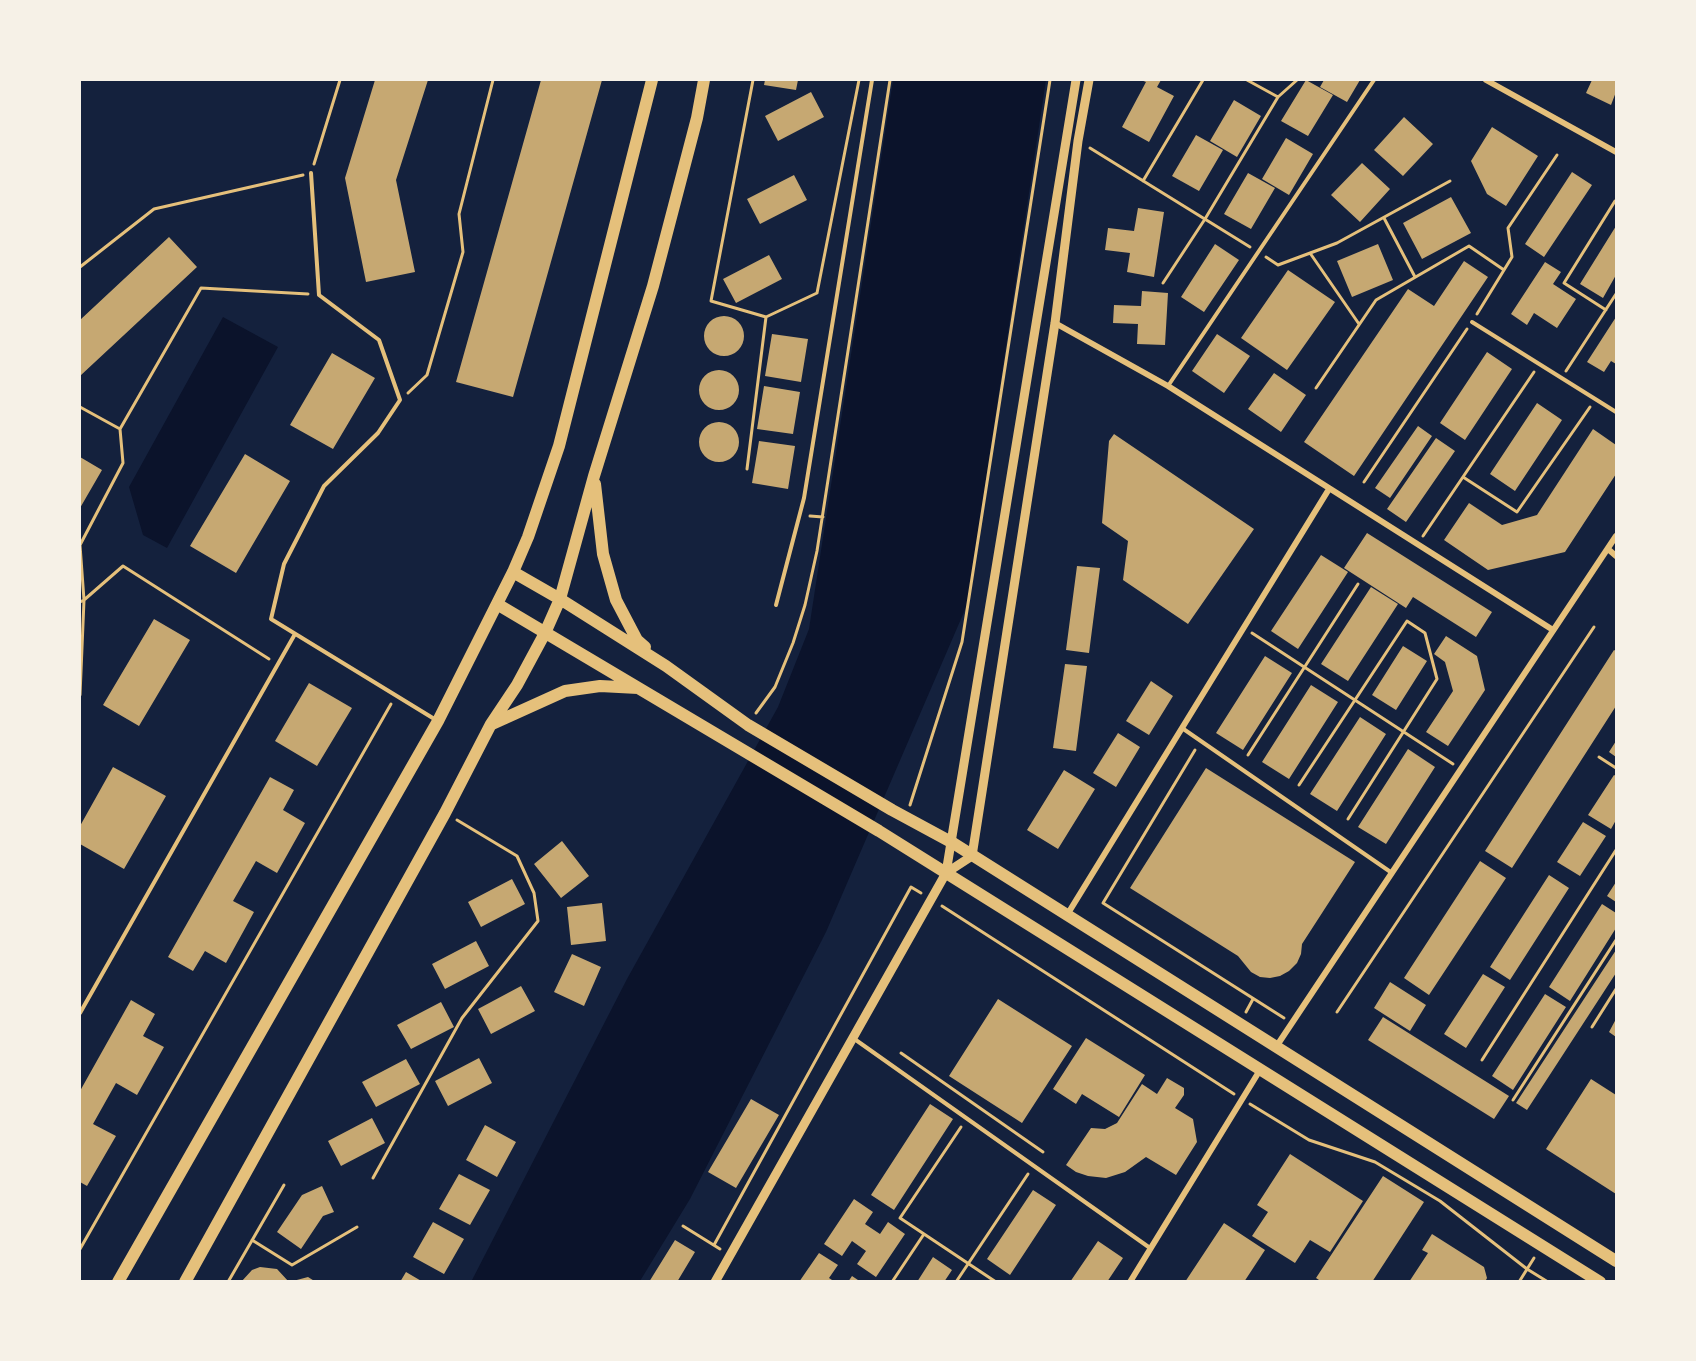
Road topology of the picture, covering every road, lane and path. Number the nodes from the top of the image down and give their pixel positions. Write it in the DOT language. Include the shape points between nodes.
graph roads {
  1 [pos="340,80"];
  2 [pos="493,80"];
  3 [pos="652,80"];
  4 [pos="704,80"];
  5 [pos="753,80"];
  6 [pos="859,80"];
  7 [pos="872,80"];
  8 [pos="890,80"];
  9 [pos="1050,80"];
  10 [pos="1076,80"];
  11 [pos="1089,80"];
  12 [pos="1203,80"];
  13 [pos="1247,80"];
  14 [pos="1297,80"];
  15 [pos="1374,80"];
  16 [pos="1486,80"];
  17 [pos="1278,97"];
  18 [pos="1078,141"];
  19 [pos="1617,152"];
  20 [pos="1557,155"];
  21 [pos="311,173"];
  22 [pos="1143,181"];
  23 [pos="1450,181"];
  24 [pos="1616,201"];
  25 [pos="1384,218"];
  26 [pos="1206,219"];
  27 [pos="1258,252"];
  28 [pos="1310,253"];
  29 [pos="80,267"];
  30 [pos="1504,270"];
  31 [pos="1415,277"];
  32 [pos="1163,283"];
  33 [pos="1617,294"];
  34 [pos="319,295"];
  35 [pos="1606,310"];
  36 [pos="766,317"];
  37 [pos="1472,322"];
  38 [pos="1055,323"];
  39 [pos="1359,324"];
  40 [pos="1539,363"];
  41 [pos="1562,377"];
  42 [pos="1168,386"];
  43 [pos="1316,388"];
  44 [pos="1596,399"];
  45 [pos="400,400"];
  46 [pos="80,407"];
  47 [pos="1617,412"];
  48 [pos="120,429"];
  49 [pos="747,469"];
  50 [pos="594,476"];
  51 [pos="1463,477"];
  52 [pos="1364,482"];
  53 [pos="1329,489"];
  54 [pos="1617,536"];
  55 [pos="1417,545"];
  56 [pos="1608,549"];
  57 [pos="1617,556"];
  58 [pos="513,572"];
  59 [pos="1358,584"];
  60 [pos="560,599"];
  61 [pos="82,601"];
  62 [pos="496,604"];
  63 [pos="776,605"];
  64 [pos="1243,627"];
  65 [pos="1594,627"];
  66 [pos="1553,630"];
  67 [pos="545,633"];
  68 [pos="295,634"];
  69 [pos="278,664"];
  70 [pos="666,666"];
  71 [pos="1304,667"];
  72 [pos="641,688"];
  73 [pos="80,695"];
  74 [pos="396,696"];
  75 [pos="1355,700"];
  76 [pos="438,721"];
  77 [pos="491,724"];
  78 [pos="747,725"];
  79 [pos="1181,728"];
  80 [pos="1402,732"];
  81 [pos="1201,741"];
  82 [pos="1248,754"];
  83 [pos="1599,757"];
  84 [pos="1617,768"];
  85 [pos="1460,769"];
  86 [pos="1299,785"];
  87 [pos="445,813"];
  88 [pos="906,818"];
  89 [pos="1348,819"];
  90 [pos="952,843"];
  91 [pos="1617,850"];
  92 [pos="972,856"];
  93 [pos="946,873"];
  94 [pos="1392,873"];
  95 [pos="932,900"];
  96 [pos="1066,915"];
  97 [pos="1617,940"];
  98 [pos="1617,989"];
  99 [pos="1337,1012"];
  100 [pos="80,1013"];
  101 [pos="1292,1023"];
  102 [pos="1592,1027"];
  103 [pos="853,1038"];
  104 [pos="1276,1047"];
  105 [pos="901,1053"];
  106 [pos="1482,1060"];
  107 [pos="1261,1069"];
  108 [pos="1243,1099"];
  109 [pos="1513,1100"];
  110 [pos="967,1118"];
  111 [pos="1043,1152"];
  112 [pos="1034,1166"];
  113 [pos="373,1178"];
  114 [pos="284,1185"];
  115 [pos="683,1226"];
  116 [pos="357,1227"];
  117 [pos="924,1234"];
  118 [pos="252,1240"];
  119 [pos="714,1245"];
  120 [pos="1542,1245"];
  121 [pos="1150,1248"];
  122 [pos="80,1249"];
  123 [pos="730,1255"];
  124 [pos="1617,1261"];
  125 [pos="968,1263"];
  126 [pos="1527,1269"];
  127 [pos="118,1281"];
  128 [pos="185,1281"];
  129 [pos="228,1281"];
  130 [pos="715,1281"];
  131 [pos="892,1281"];
  132 [pos="956,1281"];
  133 [pos="996,1281"];
  134 [pos="1130,1281"];
  135 [pos="1519,1281"];
  136 [pos="1548,1281"];
  137 [pos="1600,1281"];
  1 -- 21 [label="path"];
  2 -- 45 [label="path" via="459,214 463,252 427,375"];
  3 -- 58 [label="main road" via="559,446"];
  4 -- 50 [label="main road" via="653,286"];
  5 -- 36 [label="path" via="711,301"];
  6 -- 36 [label="path" via="818,293"];
  7 -- 63 [label="lane" via="804,498"];
  8 -- 78 [label="path" via="817,551 793,643 775,687"];
  9 -- 88 [label="path" via="962,642"];
  10 -- 90 [label="street"];
  11 -- 18 [label="street"];
  12 -- 22 [label="path"];
  13 -- 17 [label="path"];
  14 -- 17 [label="path"];
  15 -- 27 [label="lane"];
  16 -- 19 [label="street"];
  17 -- 26 [label="path"];
  18 -- 22 [label="path"];
  18 -- 38 [label="street"];
  20 -- 30 [label="path" via="1508,228 1512,256"];
  21 -- 29 [label="path" via="154,209"];
  21 -- 34 [label="lane"];
  22 -- 26 [label="path"];
  23 -- 25 [label="path"];
  24 -- 35 [label="path" via="1564,283"];
  25 -- 28 [label="path"];
  25 -- 31 [label="path"];
  26 -- 27 [label="path"];
  26 -- 32 [label="path"];
  27 -- 28 [label="path" via="1278,266"];
  27 -- 42 [label="lane"];
  28 -- 39 [label="path"];
  30 -- 31 [label="path" via="1469,246"];
  30 -- 37 [label="path"];
  31 -- 39 [label="path" via="1376,300"];
  33 -- 35 [label="path"];
  34 -- 45 [label="lane" via="379,340"];
  34 -- 48 [label="path" via="201,288"];
  35 -- 41 [label="path"];
  36 -- 49 [label="path"];
  37 -- 40 [label="lane"];
  37 -- 52 [label="path"];
  38 -- 42 [label="street"];
  38 -- 92 [label="street"];
  39 -- 43 [label="path"];
  40 -- 41 [label="lane"];
  40 -- 51 [label="path"];
  41 -- 44 [label="lane"];
  42 -- 53 [label="street"];
  44 -- 47 [label="lane"];
  44 -- 51 [label="path" via="1518,513"];
  45 -- 68 [label="lane" via="378,433 324,486 284,564 271,619"];
  46 -- 48 [label="path"];
  48 -- 61 [label="path" via="123,463 80,546"];
  50 -- 60 [label="main road"];
  50 -- 70 [label="main road" via="603,554 616,600 637,640"];
  51 -- 55 [label="path"];
  53 -- 55 [label="street"];
  53 -- 64 [label="street"];
  54 -- 56 [label="street"];
  55 -- 66 [label="street"];
  56 -- 57 [label="street"];
  56 -- 66 [label="street"];
  58 -- 60 [label="main road"];
  58 -- 62 [label="main road"];
  59 -- 71 [label="path"];
  60 -- 67 [label="main road"];
  60 -- 70 [label="main road"];
  61 -- 69 [label="path" via="123,566"];
  61 -- 73 [label="path"];
  62 -- 67 [label="main road"];
  62 -- 76 [label="main road"];
  64 -- 71 [label="path"];
  64 -- 79 [label="street"];
  65 -- 99 [label="path"];
  66 -- 85 [label="street"];
  67 -- 72 [label="main road"];
  67 -- 77 [label="main road"];
  68 -- 69 [label="lane"];
  68 -- 74 [label="lane"];
  69 -- 100 [label="lane"];
  70 -- 78 [label="main road"];
  71 -- 75 [label="path"];
  71 -- 82 [label="path"];
  72 -- 77 [label="main road" via="600,686 565,691"];
  72 -- 93 [label="main road"];
  74 -- 76 [label="lane"];
  74 -- 122 [label="path"];
  75 -- 80 [label="path"];
  75 -- 80 [label="path" via="1407,621 1425,633 1437,679"];
  75 -- 86 [label="path"];
  76 -- 127 [label="main road"];
  77 -- 87 [label="main road"];
  78 -- 88 [label="main road"];
  79 -- 81 [label="lane"];
  79 -- 96 [label="street"];
  80 -- 85 [label="path"];
  80 -- 89 [label="path"];
  81 -- 94 [label="lane"];
  81 -- 101 [label="path" via="1103,903"];
  83 -- 84 [label="path"];
  85 -- 94 [label="street"];
  87 -- 113 [label="path" via="517,856 534,893 538,921 462,1018"];
  87 -- 128 [label="main road"];
  88 -- 90 [label="main road"];
  90 -- 92 [label="main road"];
  90 -- 93 [label="street"];
  91 -- 106 [label="path"];
  92 -- 93 [label="street"];
  92 -- 96 [label="main road"];
  93 -- 95 [label="street"];
  93 -- 107 [label="main road"];
  94 -- 101 [label="street"];
  95 -- 103 [label="street"];
  95 -- 108 [label="path"];
  95 -- 119 [label="path" via="911,887"];
  96 -- 104 [label="main road"];
  97 -- 109 [label="path"];
  98 -- 102 [label="path"];
  101 -- 104 [label="street"];
  103 -- 110 [label="lane"];
  103 -- 123 [label="street"];
  104 -- 124 [label="main road"];
  105 -- 111 [label="path"];
  107 -- 108 [label="street"];
  107 -- 120 [label="main road"];
  108 -- 121 [label="street"];
  108 -- 126 [label="path" via="1309,1140 1375,1162 1440,1201"];
  110 -- 112 [label="lane"];
  110 -- 117 [label="path" via="900,1218"];
  112 -- 121 [label="lane"];
  112 -- 125 [label="path"];
  114 -- 118 [label="path"];
  115 -- 119 [label="path"];
  116 -- 118 [label="path" via="292,1265"];
  117 -- 125 [label="path"];
  117 -- 131 [label="path"];
  118 -- 129 [label="path"];
  119 -- 123 [label="path"];
  120 -- 126 [label="path"];
  120 -- 137 [label="main road"];
  121 -- 134 [label="street"];
  123 -- 130 [label="street"];
  125 -- 132 [label="path"];
  125 -- 133 [label="path"];
  126 -- 135 [label="path"];
  126 -- 136 [label="path"];
}
